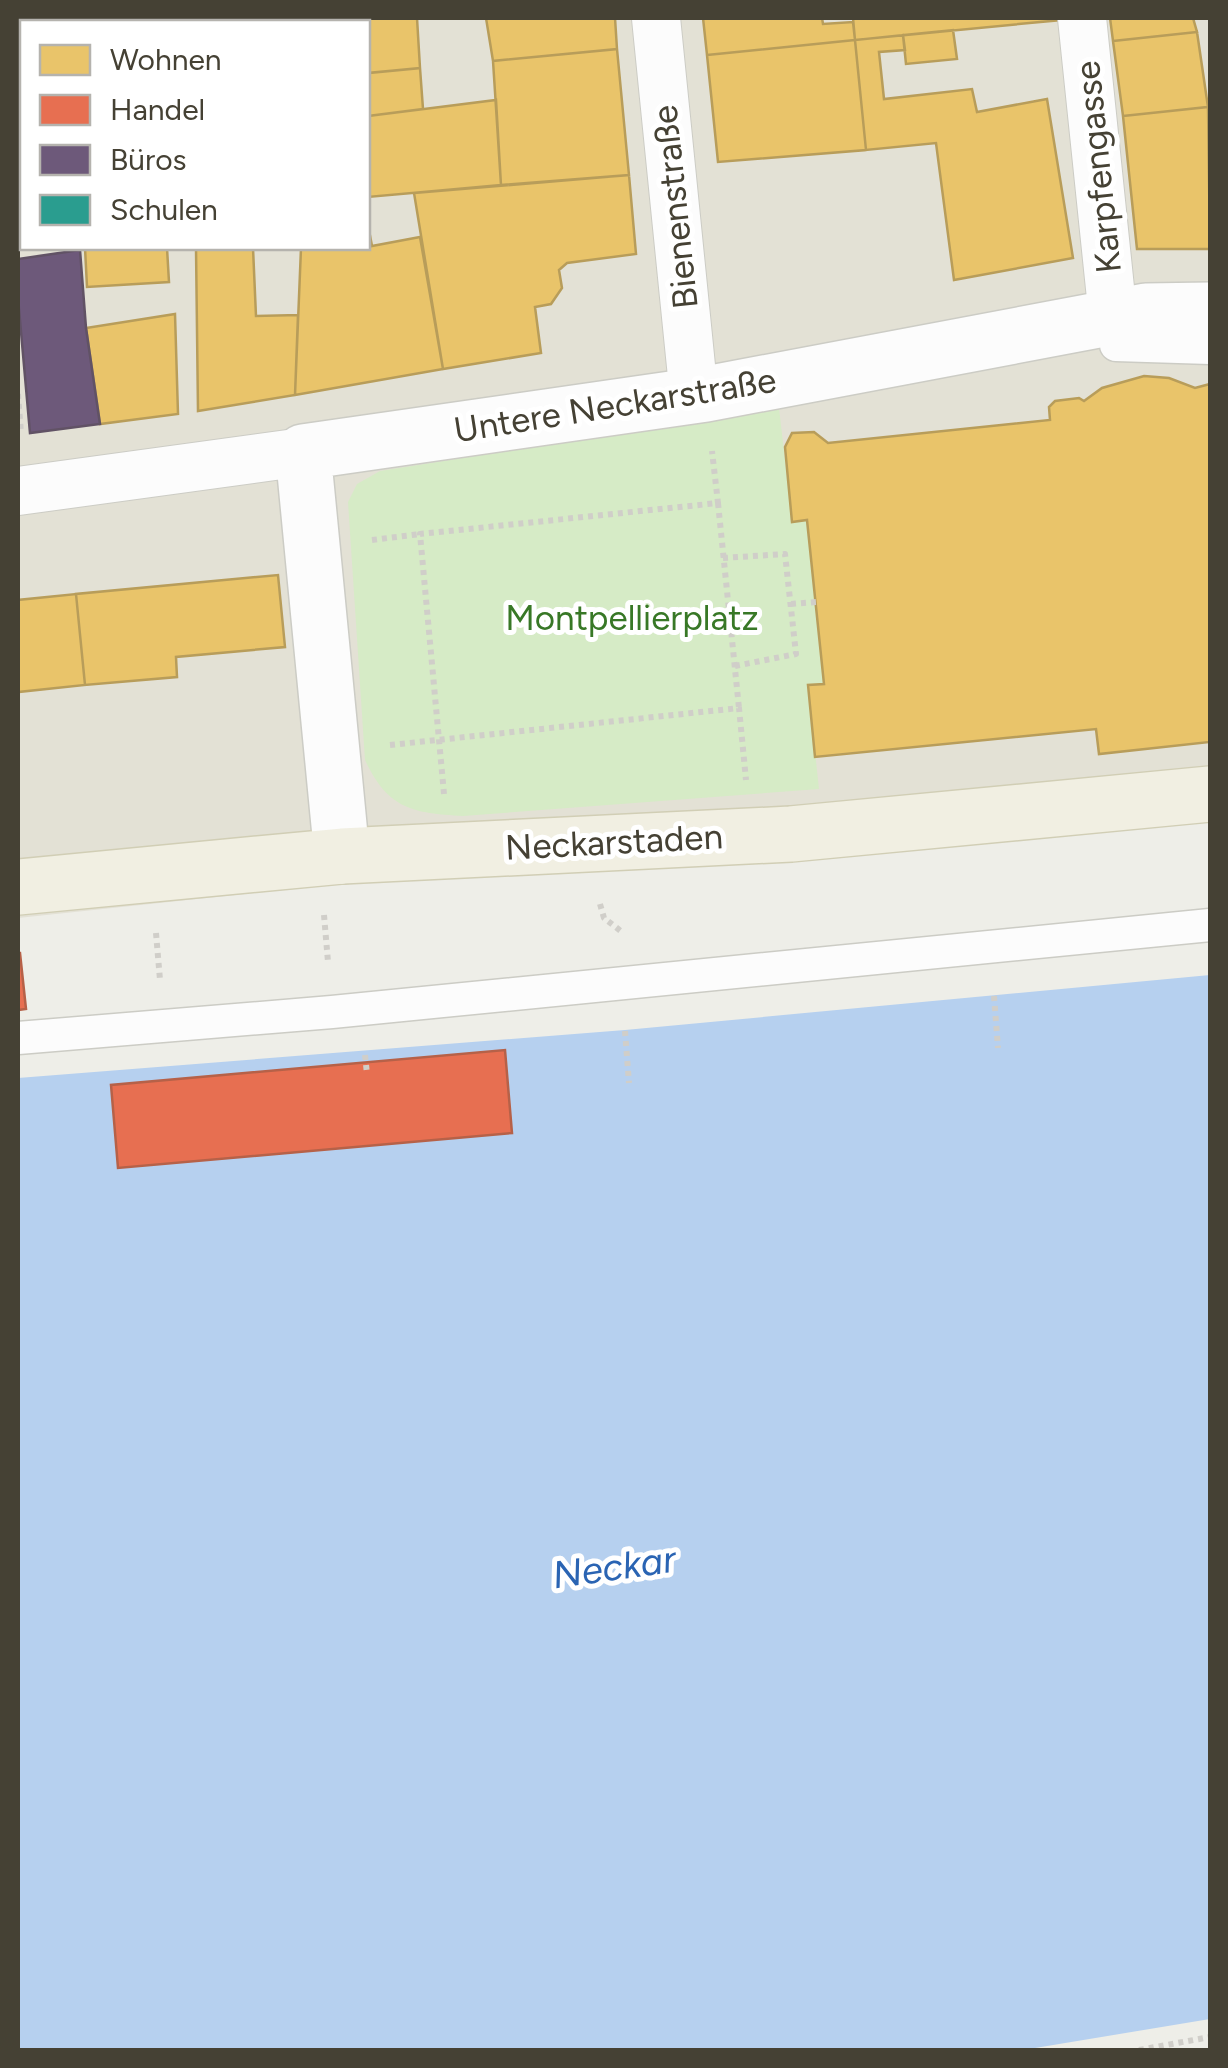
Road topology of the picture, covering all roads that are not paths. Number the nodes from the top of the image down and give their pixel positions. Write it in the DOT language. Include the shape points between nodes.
graph roads {
  1 [pos="656,18"];
  2 [pos="1082,18"];
  3 [pos="1210,310"];
  4 [pos="1113,316"];
  5 [pos="1210,348"];
  6 [pos="700,395"];
  7 [pos="303,452"];
  8 [pos="18,491"];
  9 [pos="1210,794"];
  10 [pos="342,856"];
  11 [pos="18,887"];
  12 [pos="1210,925"];
  13 [pos="18,1038"];
  1 -- 6 [label="street, Bienenstraße"];
  2 -- 4 [label="street, Karpfengasse"];
  3 -- 4 [label="street, Untere Neckarstraße"];
  4 -- 5 [label="lane" via="1116,346"];
  4 -- 6 [label="street, Untere Neckarstraße"];
  6 -- 7 [label="street, Untere Neckarstraße"];
  7 -- 8 [label="street, Untere Neckarstraße"];
  7 -- 10 [label="street"];
  9 -- 10 [label="main road, Neckarstaden" via="752,836"];
  10 -- 11 [label="main road, Neckarstaden"];
  12 -- 13 [label="lane"];
}
